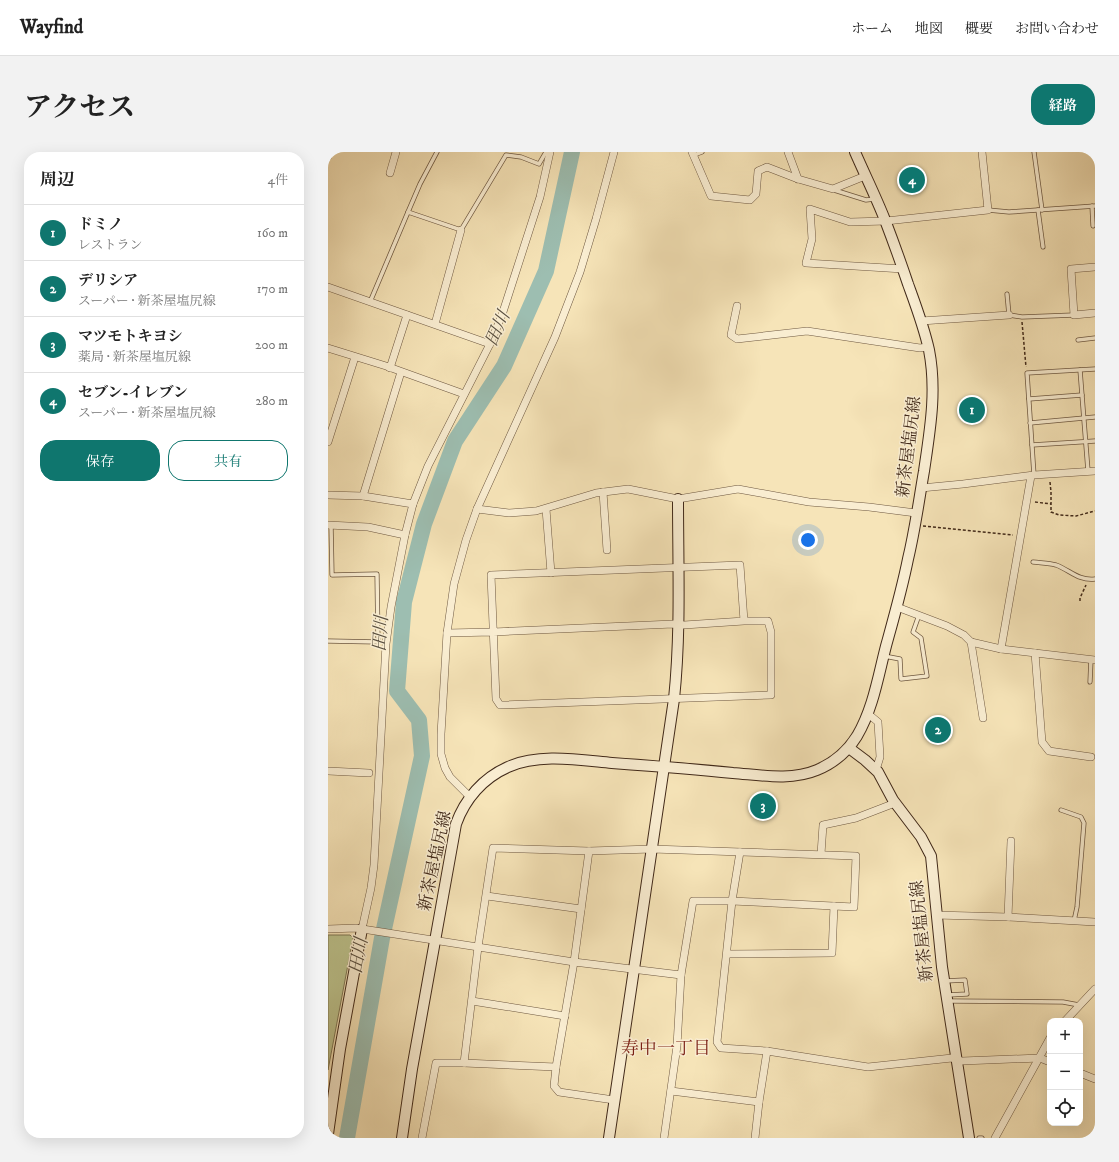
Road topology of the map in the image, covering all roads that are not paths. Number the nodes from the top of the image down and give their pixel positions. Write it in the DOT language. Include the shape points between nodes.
graph roads {
  1 [pos="328,152"];
  2 [pos="396,152"];
  3 [pos="437,152"];
  4 [pos="546,152"];
  5 [pos="550,152"];
  6 [pos="614,152"];
  7 [pos="702,152"];
  8 [pos="788,152"];
  9 [pos="855,152"];
  10 [pos="982,152"];
  11 [pos="1034,152"];
  12 [pos="693,154"];
  13 [pos="328,156"];
  14 [pos="390,173"];
  15 [pos="865,176"];
  16 [pos="798,179"];
  17 [pos="833,189"];
  18 [pos="876,198"];
  19 [pos="1094,206"];
  20 [pos="988,210"];
  21 [pos="1040,210"];
  22 [pos="408,212"];
  23 [pos="886,221"];
  24 [pos="1093,226"];
  25 [pos="461,230"];
  26 [pos="1042,247"];
  27 [pos="1095,267"];
  28 [pos="903,269"];
  29 [pos="328,287"];
  30 [pos="1007,294"];
  31 [pos="370,302"];
  32 [pos="737,306"];
  33 [pos="1095,313"];
  34 [pos="1074,314"];
  35 [pos="407,315"];
  36 [pos="1009,315"];
  37 [pos="922,321"];
  38 [pos="435,324"];
  39 [pos="1095,338"];
  40 [pos="1078,340"];
  41 [pos="490,344"];
  42 [pos="928,347"];
  43 [pos="328,348"];
  44 [pos="355,357"];
  45 [pos="390,368"];
  46 [pos="1095,369"];
  47 [pos="1080,370"];
  48 [pos="401,372"];
  49 [pos="464,394"];
  50 [pos="1082,395"];
  51 [pos="1028,399"];
  52 [pos="1095,417"];
  53 [pos="1084,418"];
  54 [pos="1030,422"];
  55 [pos="1095,441"];
  56 [pos="328,442"];
  57 [pos="1085,442"];
  58 [pos="1032,445"];
  59 [pos="1091,471"];
  60 [pos="1032,476"];
  61 [pos="921,488"];
  62 [pos="603,492"];
  63 [pos="328,495"];
  64 [pos="363,496"];
  65 [pos="678,499"];
  66 [pos="414,504"];
  67 [pos="477,509"];
  68 [pos="546,509"];
  69 [pos="916,513"];
  70 [pos="330,525"];
  71 [pos="405,535"];
  72 [pos="607,550"];
  73 [pos="1033,562"];
  74 [pos="678,568"];
  75 [pos="551,573"];
  76 [pos="1095,579"];
  77 [pos="897,607"];
  78 [pos="919,615"];
  79 [pos="744,621"];
  80 [pos="679,624"];
  81 [pos="493,632"];
  82 [pos="447,633"];
  83 [pos="328,641"];
  84 [pos="971,642"];
  85 [pos="1001,649"];
  86 [pos="1035,653"];
  87 [pos="884,656"];
  88 [pos="1093,659"];
  89 [pos="1090,682"];
  90 [pos="674,699"];
  91 [pos="867,713"];
  92 [pos="983,718"];
  93 [pos="849,748"];
  94 [pos="1091,757"];
  95 [pos="665,767"];
  96 [pos="876,770"];
  97 [pos="328,771"];
  98 [pos="369,773"];
  99 [pos="470,797"];
  100 [pos="895,803"];
  101 [pos="1061,810"];
  102 [pos="1011,841"];
  103 [pos="652,849"];
  104 [pos="589,851"];
  105 [pos="740,852"];
  106 [pos="821,854"];
  107 [pos="487,896"];
  108 [pos="732,901"];
  109 [pos="834,906"];
  110 [pos="581,909"];
  111 [pos="936,915"];
  112 [pos="1008,917"];
  113 [pos="1074,921"];
  114 [pos="1095,922"];
  115 [pos="328,929"];
  116 [pos="366,930"];
  117 [pos="435,941"];
  118 [pos="478,947"];
  119 [pos="727,954"];
  120 [pos="574,962"];
  121 [pos="634,969"];
  122 [pos="681,975"];
  123 [pos="944,981"];
  124 [pos="1095,989"];
  125 [pos="946,998"];
  126 [pos="472,1001"];
  127 [pos="1080,1005"];
  128 [pos="565,1016"];
  129 [pos="1068,1018"];
  130 [pos="1047,1044"];
  131 [pos="767,1051"];
  132 [pos="1040,1058"];
  133 [pos="957,1059"];
  134 [pos="1047,1061"];
  135 [pos="464,1063"];
  136 [pos="556,1067"];
  137 [pos="1083,1074"];
  138 [pos="1095,1079"];
  139 [pos="671,1090"];
  140 [pos="614,1100"];
  141 [pos="759,1102"];
  142 [pos="328,1134"];
  143 [pos="402,1138"];
  144 [pos="422,1138"];
  145 [pos="609,1138"];
  146 [pos="664,1138"];
  147 [pos="755,1138"];
  148 [pos="969,1138"];
  149 [pos="995,1138"];
  1 -- 13 [label="street"];
  2 -- 14 [label="street"];
  3 -- 22 [label="lane"];
  4 -- 25 [label="lane" via="539,164 521,157 506,155"];
  5 -- 41 [label="street" via="540,198"];
  6 -- 67 [label="street" via="580,272 555,337"];
  7 -- 12 [label="lane"];
  8 -- 16 [label="street"];
  9 -- 15 [label="main road, 新茶屋塩尻線"];
  10 -- 20 [label="street"];
  11 -- 21 [label="lane"];
  12 -- 16 [label="street" via="711,196 750,200 756,194 758,171 768,166"];
  15 -- 17 [label="street"];
  15 -- 18 [label="main road, 新茶屋塩尻線"];
  16 -- 17 [label="street"];
  17 -- 18 [label="lane" via="866,200"];
  18 -- 23 [label="main road, 新茶屋塩尻線"];
  19 -- 21 [label="lane"];
  19 -- 24 [label="lane"];
  20 -- 21 [label="lane"];
  20 -- 23 [label="street"];
  21 -- 26 [label="lane"];
  22 -- 25 [label="lane"];
  22 -- 31 [label="lane"];
  23 -- 28 [label="main road, 新茶屋塩尻線"];
  23 -- 28 [label="street" via="850,222 810,209 812,239 806,263"];
  25 -- 38 [label="street"];
  27 -- 34 [label="street" via="1072,269"];
  28 -- 37 [label="main road, 新茶屋塩尻線"];
  29 -- 31 [label="street"];
  30 -- 36 [label="lane"];
  31 -- 35 [label="street"];
  32 -- 42 [label="street" via="731,335 737,339 807,332"];
  33 -- 34 [label="street"];
  34 -- 36 [label="lane" via="1022,317"];
  35 -- 38 [label="street"];
  35 -- 45 [label="street"];
  36 -- 37 [label="street"];
  37 -- 42 [label="main road, 新茶屋塩尻線"];
  38 -- 41 [label="street"];
  39 -- 40 [label="lane"];
  41 -- 49 [label="street"];
  42 -- 61 [label="main road, 新茶屋塩尻線" via="933,383 932,418"];
  43 -- 44 [label="street"];
  44 -- 45 [label="street"];
  44 -- 56 [label="street"];
  45 -- 48 [label="street"];
  46 -- 47 [label="lane"];
  47 -- 50 [label="lane"];
  47 -- 51 [label="lane" via="1027,373"];
  48 -- 49 [label="street"];
  48 -- 64 [label="street"];
  49 -- 66 [label="street" via="428,466"];
  50 -- 51 [label="lane"];
  50 -- 53 [label="lane"];
  51 -- 54 [label="lane"];
  52 -- 53 [label="lane"];
  53 -- 54 [label="lane"];
  53 -- 57 [label="lane"];
  54 -- 58 [label="lane"];
  55 -- 57 [label="lane"];
  57 -- 58 [label="lane"];
  57 -- 59 [label="lane"];
  58 -- 60 [label="lane"];
  59 -- 60 [label="street"];
  60 -- 61 [label="street"];
  60 -- 85 [label="street"];
  61 -- 69 [label="main road, 新茶屋塩尻線"];
  62 -- 65 [label="street" via="628,489"];
  62 -- 68 [label="street"];
  62 -- 72 [label="street"];
  63 -- 64 [label="street"];
  64 -- 66 [label="street"];
  65 -- 69 [label="street" via="738,489 809,502"];
  65 -- 74 [label="main road"];
  66 -- 71 [label="street"];
  67 -- 68 [label="street" via="536,512"];
  67 -- 82 [label="street" via="454,584"];
  68 -- 75 [label="street"];
  69 -- 77 [label="main road, 新茶屋塩尻線"];
  70 -- 71 [label="street" via="368,527"];
  70 -- 83 [label="lane" via="332,575 377,574 378,642"];
  71 -- 116 [label="street" via="386,644 374,865"];
  73 -- 76 [label="lane" via="1056,565 1086,580"];
  74 -- 75 [label="street"];
  74 -- 79 [label="street" via="740,565"];
  74 -- 80 [label="main road"];
  75 -- 81 [label="street" via="491,575"];
  77 -- 78 [label="street"];
  77 -- 87 [label="main road, 新茶屋塩尻線"];
  78 -- 84 [label="street" via="947,626"];
  78 -- 87 [label="lane" via="913,632 922,638 928,676 902,679 900,659"];
  79 -- 80 [label="street"];
  79 -- 90 [label="street" via="768,621 771,632 772,695"];
  80 -- 81 [label="street"];
  80 -- 90 [label="main road"];
  81 -- 82 [label="street"];
  81 -- 90 [label="street" via="496,699 500,705"];
  82 -- 99 [label="street" via="441,754 450,777"];
  84 -- 85 [label="street"];
  84 -- 92 [label="street"];
  85 -- 86 [label="street"];
  86 -- 88 [label="street"];
  86 -- 94 [label="street" via="1042,742 1049,751"];
  87 -- 91 [label="main road, 新茶屋塩尻線"];
  88 -- 89 [label="lane"];
  90 -- 95 [label="main road"];
  91 -- 93 [label="main road, 新茶屋塩尻線"];
  91 -- 96 [label="street" via="878,722 880,757"];
  93 -- 95 [label="main road, 新茶屋塩尻線" via="824,767 801,775 760,775"];
  93 -- 96 [label="main road, 新茶屋塩尻線"];
  95 -- 99 [label="main road, 新茶屋塩尻線" via="571,760 533,760 512,765 498,772"];
  95 -- 103 [label="main road"];
  96 -- 100 [label="main road, 新茶屋塩尻線"];
  97 -- 98 [label="street"];
  99 -- 117 [label="main road, 新茶屋塩尻線" via="456,824"];
  100 -- 106 [label="street" via="856,818 823,825"];
  100 -- 111 [label="main road, 新茶屋塩尻線" via="921,837 930,856"];
  101 -- 113 [label="lane" via="1081,817 1084,823"];
  102 -- 112 [label="street"];
  103 -- 104 [label="street"];
  103 -- 105 [label="street"];
  103 -- 121 [label="main road"];
  104 -- 107 [label="street" via="493,848"];
  104 -- 110 [label="street"];
  105 -- 106 [label="street"];
  105 -- 108 [label="street"];
  106 -- 109 [label="street" via="856,856 854,907"];
  107 -- 110 [label="street"];
  107 -- 118 [label="street"];
  108 -- 109 [label="street"];
  108 -- 119 [label="street"];
  108 -- 122 [label="street" via="693,902"];
  109 -- 119 [label="street" via="832,953"];
  110 -- 120 [label="street"];
  111 -- 112 [label="street"];
  111 -- 123 [label="main road, 新茶屋塩尻線"];
  112 -- 113 [label="street"];
  113 -- 114 [label="street"];
  115 -- 116 [label="street"];
  116 -- 117 [label="street"];
  116 -- 142 [label="main road" via="340,1049"];
  117 -- 118 [label="street"];
  117 -- 143 [label="main road, 新茶屋塩尻線"];
  118 -- 120 [label="street"];
  118 -- 126 [label="street"];
  119 -- 131 [label="street" via="717,1042 721,1048"];
  120 -- 121 [label="street"];
  120 -- 128 [label="street"];
  121 -- 122 [label="street"];
  121 -- 140 [label="main road"];
  122 -- 139 [label="street" via="677,1046"];
  123 -- 125 [label="main road, 新茶屋塩尻線"];
  123 -- 125 [label="lane" via="965,980 967,994"];
  124 -- 127 [label="street"];
  125 -- 127 [label="lane" via="1063,1002"];
  125 -- 133 [label="main road, 新茶屋塩尻線"];
  126 -- 128 [label="street"];
  126 -- 135 [label="street"];
  127 -- 129 [label="street"];
  128 -- 136 [label="street"];
  130 -- 132 [label="street"];
  131 -- 133 [label="street" via="868,1068"];
  131 -- 141 [label="street"];
  132 -- 133 [label="street" via="962,1061"];
  132 -- 134 [label="street"];
  132 -- 149 [label="street"];
  133 -- 148 [label="main road, 新茶屋塩尻線"];
  135 -- 136 [label="street"];
  135 -- 144 [label="street" via="436,1063"];
  136 -- 140 [label="street" via="554,1086 560,1092"];
  137 -- 138 [label="street"];
  139 -- 141 [label="street"];
  139 -- 146 [label="street"];
  140 -- 145 [label="main road"];
  141 -- 147 [label="street"];
}
